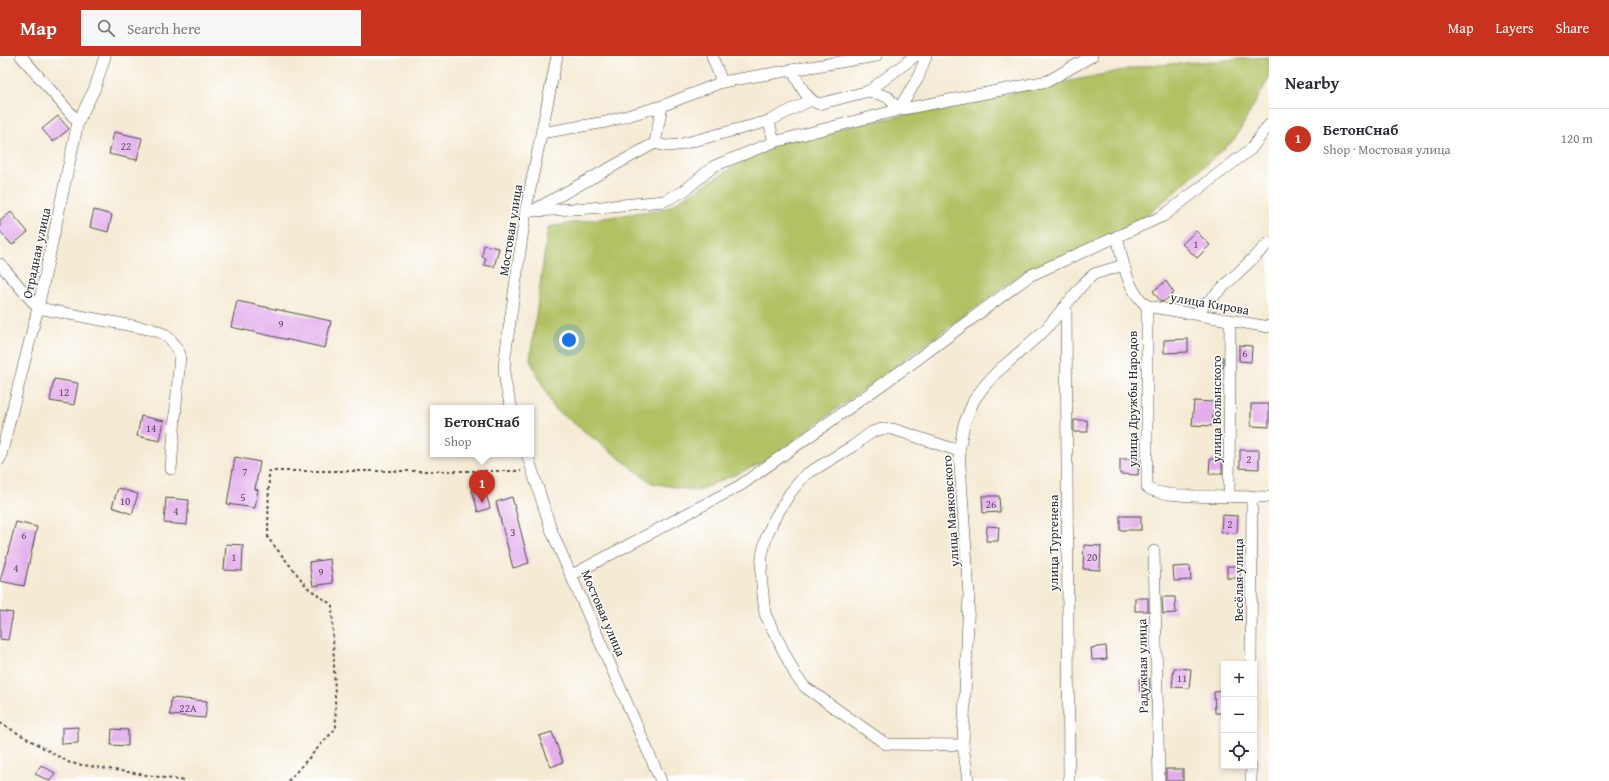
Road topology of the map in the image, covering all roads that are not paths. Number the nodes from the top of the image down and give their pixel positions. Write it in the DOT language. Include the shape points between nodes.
graph roads {
  1 [pos="20,56"];
  2 [pos="105,56"];
  3 [pos="557,56"];
  4 [pos="712,56"];
  5 [pos="876,56"];
  6 [pos="915,56"];
  7 [pos="926,56"];
  8 [pos="1092,56"];
  9 [pos="792,70"];
  10 [pos="722,82"];
  11 [pos="869,91"];
  12 [pos="811,100"];
  13 [pos="662,106"];
  14 [pos="898,110"];
  15 [pos="769,121"];
  16 [pos="78,122"];
  17 [pos="1269,125"];
  18 [pos="540,134"];
  19 [pos="774,142"];
  20 [pos="655,143"];
  21 [pos="529,210"];
  22 [pos="1117,236"];
  23 [pos="1269,243"];
  24 [pos="0,264"];
  25 [pos="1124,265"];
  26 [pos="1066,305"];
  27 [pos="1147,306"];
  28 [pos="38,308"];
  29 [pos="1195,314"];
  30 [pos="1230,321"];
  31 [pos="1269,327"];
  32 [pos="511,405"];
  33 [pos="959,451"];
  34 [pos="528,457"];
  35 [pos="0,459"];
  36 [pos="171,469"];
  37 [pos="1252,496"];
  38 [pos="1229,497"];
  39 [pos="1269,497"];
  40 [pos="1154,551"];
  41 [pos="572,575"];
  42 [pos="1251,661"];
  43 [pos="963,745"];
  44 [pos="1251,769"];
  45 [pos="661,781"];
  46 [pos="968,781"];
  47 [pos="1069,781"];
  48 [pos="1158,781"];
  49 [pos="1251,781"];
  1 -- 16 [label="street"];
  2 -- 16 [label="street, Отрадная улица" via="95,88"];
  3 -- 18 [label="street, Мостовая улица"];
  4 -- 10 [label="street"];
  5 -- 9 [label="street"];
  6 -- 11 [label="street"];
  7 -- 14 [label="street" via="918,78"];
  8 -- 14 [label="street" via="1048,81"];
  9 -- 10 [label="street"];
  9 -- 12 [label="street"];
  10 -- 13 [label="street"];
  11 -- 12 [label="street" via="819,104"];
  11 -- 14 [label="street" via="888,97"];
  12 -- 15 [label="street"];
  13 -- 18 [label="street" via="606,122"];
  13 -- 20 [label="street"];
  14 -- 19 [label="street"];
  15 -- 19 [label="street"];
  15 -- 20 [label="street" via="678,145 666,146"];
  16 -- 28 [label="street, Отрадная улица"];
  17 -- 22 [label="street" via="1251,149 1163,216"];
  18 -- 21 [label="street, Мостовая улица"];
  19 -- 21 [label="street" via="714,166 684,191 664,201 591,208"];
  20 -- 21 [label="street"];
  21 -- 32 [label="street, Мостовая улица" via="504,372"];
  22 -- 25 [label="street"];
  22 -- 41 [label="street" via="1029,276 741,485"];
  23 -- 29 [label="street"];
  24 -- 28 [label="street"];
  25 -- 26 [label="street, улица Маяковского" via="1094,274"];
  25 -- 27 [label="street" via="1137,297"];
  26 -- 33 [label="street, улица Маяковского" via="1045,330 997,372 974,400 964,424"];
  26 -- 47 [label="street, улица Тургенева"];
  27 -- 29 [label="street, улица Кирова"];
  27 -- 38 [label="street, улица Дружбы Народов" via="1146,482 1150,490 1164,494"];
  28 -- 35 [label="street, Отрадная улица"];
  28 -- 36 [label="street" via="154,330 171,340 180,354"];
  29 -- 30 [label="street, улица Кирова"];
  30 -- 31 [label="street, улица Кирова"];
  30 -- 38 [label="street, улица Волынского"];
  33 -- 43 [label="street, улица Маяковского" via="969,594"];
  33 -- 43 [label="street" via="893,429 872,432 811,471 796,484 773,521 763,547 761,575 765,614 796,676 805,687 886,744"];
  34 -- 41 [label="street, Мостовая улица" via="552,532"];
  37 -- 38 [label="street"];
  37 -- 39 [label="street"];
  37 -- 42 [label="street, Весёлая улица"];
  40 -- 48 [label="street, Радужная улица"];
  41 -- 45 [label="street, Мостовая улица"];
  43 -- 46 [label="street, улица Маяковского"];
  44 -- 49 [label="street"];
}
